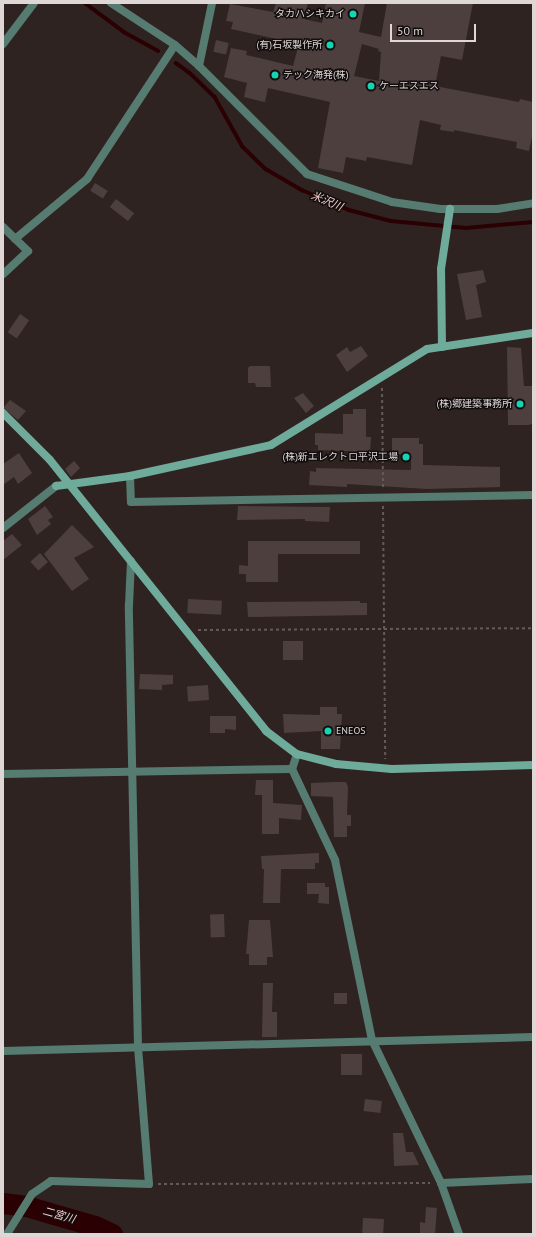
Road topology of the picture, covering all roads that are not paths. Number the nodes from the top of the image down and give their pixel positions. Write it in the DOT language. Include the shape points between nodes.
graph roads {
  1 [pos="34,3"];
  2 [pos="111,3"];
  3 [pos="212,3"];
  4 [pos="3,44"];
  5 [pos="175,45"];
  6 [pos="199,66"];
  7 [pos="533,203"];
  8 [pos="450,209"];
  9 [pos="3,227"];
  10 [pos="15,239"];
  11 [pos="3,274"];
  12 [pos="533,333"];
  13 [pos="442,347"];
  14 [pos="3,413"];
  15 [pos="130,476"];
  16 [pos="70,484"];
  17 [pos="56,486"];
  18 [pos="533,494"];
  19 [pos="3,528"];
  20 [pos="132,561"];
  21 [pos="297,754"];
  22 [pos="533,765"];
  23 [pos="292,769"];
  24 [pos="133,770"];
  25 [pos="3,774"];
  26 [pos="533,1037"];
  27 [pos="372,1040"];
  28 [pos="138,1047"];
  29 [pos="3,1051"];
  30 [pos="533,1180"];
  31 [pos="441,1183"];
  32 [pos="7,1234"];
  33 [pos="459,1234"];
  1 -- 4 [label="street"];
  2 -- 5 [label="street"];
  3 -- 6 [label="street"];
  5 -- 6 [label="street"];
  5 -- 10 [label="street" via="87,179"];
  6 -- 8 [label="street" via="307,174 392,202"];
  7 -- 8 [label="street" via="497,209"];
  8 -- 13 [label="main road" via="441,269"];
  9 -- 10 [label="street"];
  10 -- 11 [label="street" via="28,251"];
  12 -- 13 [label="main road"];
  13 -- 15 [label="main road" via="426,350 382,375 271,445"];
  14 -- 16 [label="main road"];
  15 -- 16 [label="main road"];
  15 -- 18 [label="street" via="131,502"];
  16 -- 17 [label="main road"];
  16 -- 20 [label="main road"];
  17 -- 19 [label="street"];
  20 -- 21 [label="main road" via="266,731"];
  20 -- 24 [label="street" via="129,605"];
  21 -- 22 [label="main road" via="336,764 386,768"];
  21 -- 23 [label="street"];
  23 -- 24 [label="street"];
  23 -- 27 [label="street" via="335,860"];
  24 -- 25 [label="street"];
  24 -- 28 [label="street"];
  26 -- 27 [label="street"];
  27 -- 28 [label="street"];
  27 -- 31 [label="street"];
  28 -- 29 [label="street"];
  28 -- 32 [label="street" via="149,1184 51,1181 32,1194"];
  30 -- 31 [label="street"];
  31 -- 33 [label="street"];
}
